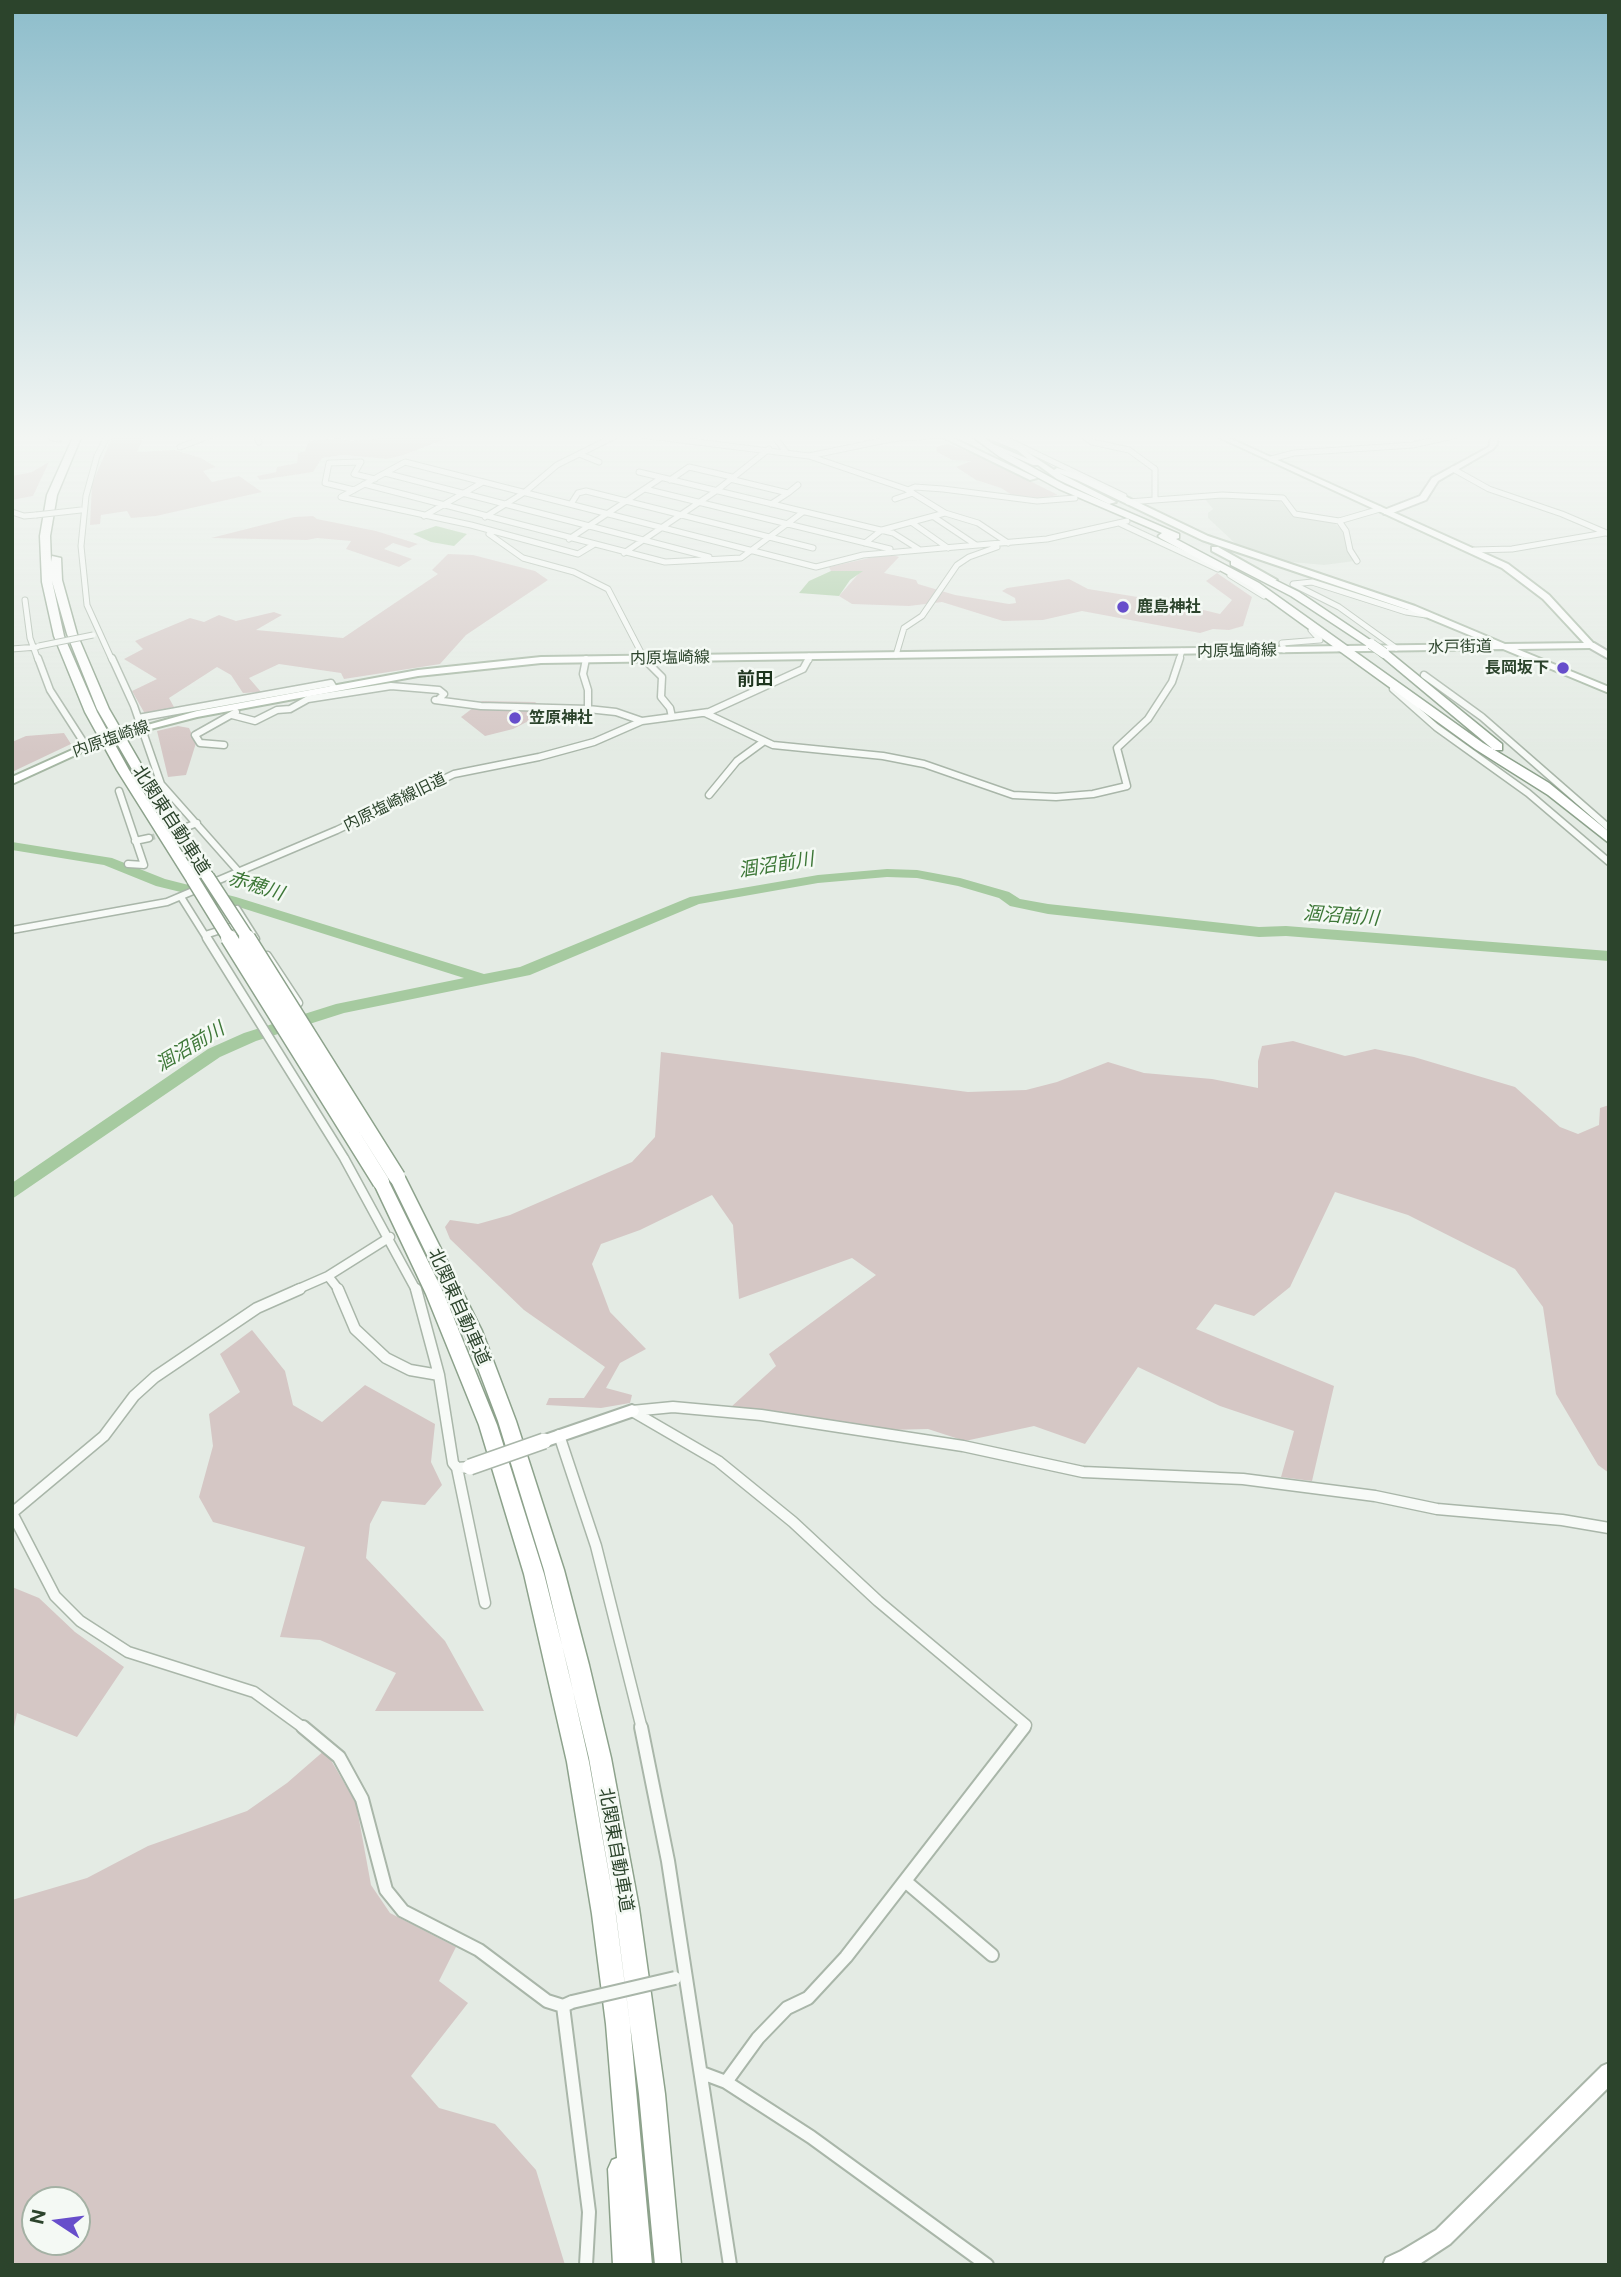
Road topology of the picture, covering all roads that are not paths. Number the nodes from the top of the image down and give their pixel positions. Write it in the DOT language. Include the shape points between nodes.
graph roads {
  1 [pos="45,541"];
  2 [pos="57,541"];
  3 [pos="82,541"];
  4 [pos="501,541"];
  5 [pos="529,541"];
  6 [pos="578,541"];
  7 [pos="642,541"];
  8 [pos="649,541"];
  9 [pos="718,541"];
  10 [pos="763,541"];
  11 [pos="786,541"];
  12 [pos="858,541"];
  13 [pos="906,541"];
  14 [pos="938,541"];
  15 [pos="970,541"];
  16 [pos="1005,541"];
  17 [pos="1023,541"];
  18 [pos="1161,541"];
  19 [pos="1173,541"];
  20 [pos="1175,541"];
  21 [pos="1187,541"];
  22 [pos="1198,541"];
  23 [pos="1215,541"];
  24 [pos="1350,541"];
  25 [pos="1454,541"];
  26 [pos="1561,541"];
  27 [pos="865,543"];
  28 [pos="1008,543"];
  29 [pos="593,545"];
  30 [pos="976,545"];
  31 [pos="813,548"];
  32 [pos="948,548"];
  33 [pos="752,550"];
  34 [pos="920,550"];
  35 [pos="1474,550"];
  36 [pos="900,552"];
  37 [pos="624,553"];
  38 [pos="523,558"];
  39 [pos="719,560"];
  40 [pos="1357,561"];
  41 [pos="515,565"];
  42 [pos="1295,594"];
  43 [pos="25,600"];
  44 [pos="1433,616"];
  45 [pos="96,634"];
  46 [pos="1591,645"];
  47 [pos="1609,645"];
  48 [pos="1502,646"];
  49 [pos="36,647"];
  50 [pos="1371,648"];
  51 [pos="1396,648"];
  52 [pos="12,649"];
  53 [pos="1344,649"];
  54 [pos="1284,650"];
  55 [pos="1182,651"];
  56 [pos="895,655"];
  57 [pos="809,656"];
  58 [pos="1609,656"];
  59 [pos="643,658"];
  60 [pos="586,659"];
  61 [pos="1377,671"];
  62 [pos="1424,676"];
  63 [pos="334,688"];
  64 [pos="1609,690"];
  65 [pos="588,709"];
  66 [pos="705,713"];
  67 [pos="672,716"];
  68 [pos="642,720"];
  69 [pos="138,725"];
  70 [pos="763,742"];
  71 [pos="89,745"];
  72 [pos="224,745"];
  73 [pos="12,781"];
  74 [pos="119,791"];
  75 [pos="1551,792"];
  76 [pos="709,795"];
  77 [pos="197,823"];
  78 [pos="184,828"];
  79 [pos="1609,828"];
  80 [pos="149,838"];
  81 [pos="1609,839"];
  82 [pos="135,841"];
  83 [pos="1609,863"];
  84 [pos="128,864"];
  85 [pos="239,872"];
  86 [pos="199,884"];
  87 [pos="181,897"];
  88 [pos="237,909"];
  89 [pos="245,922"];
  90 [pos="12,930"];
  91 [pos="205,935"];
  92 [pos="298,1003"];
  93 [pos="389,1180"];
  94 [pos="390,1237"];
  95 [pos="328,1276"];
  96 [pos="439,1376"];
  97 [pos="632,1410"];
  98 [pos="559,1435"];
  99 [pos="463,1467"];
  100 [pos="12,1513"];
  101 [pos="1609,1528"];
  102 [pos="485,1602"];
  103 [pos="905,1881"];
  104 [pos="992,1955"];
  105 [pos="680,1976"];
  106 [pos="567,2004"];
  107 [pos="618,2024"];
  108 [pos="702,2073"];
  109 [pos="1609,2073"];
  110 [pos="726,2082"];
  111 [pos="652,2094"];
  112 [pos="586,2265"];
  113 [pos="626,2265"];
  114 [pos="639,2265"];
  115 [pos="668,2265"];
  116 [pos="679,2265"];
  117 [pos="730,2265"];
  118 [pos="987,2265"];
  119 [pos="1393,2265"];
  1 -- 86 [label="highway, 北関東自動車道" via="47,582 59,636 91,712 123,770"];
  2 -- 86 [label="highway, 北関東自動車道" via="63,606 85,670"];
  3 -- 45 [label="street" via="83,580"];
  4 -- 38 [label="street"];
  5 -- 29 [label="street" via="578,554"];
  6 -- 29 [label="street"];
  7 -- 37 [label="street"];
  8 -- 39 [label="street"];
  9 -- 33 [label="street"];
  10 -- 33 [label="street"];
  11 -- 31 [label="street"];
  12 -- 27 [label="street"];
  13 -- 34 [label="street"];
  14 -- 32 [label="street"];
  15 -- 30 [label="street"];
  16 -- 28 [label="street"];
  17 -- 28 [label="street"];
  18 -- 54 [label="street" via="1235,578 1320,638 1317,642 1282,643"];
  19 -- 53 [label="highway" via="1255,586"];
  20 -- 50 [label="highway" via="1281,593"];
  21 -- 42 [label="highway"];
  22 -- 42 [label="main road"];
  23 -- 44 [label="main road"];
  24 -- 40 [label="street"];
  25 -- 35 [label="main road"];
  26 -- 35 [label="street"];
  27 -- 36 [label="street"];
  28 -- 30 [label="street"];
  28 -- 56 [label="street" via="957,565 922,616 904,628"];
  29 -- 37 [label="street"];
  30 -- 32 [label="street"];
  32 -- 34 [label="street"];
  33 -- 36 [label="street" via="817,567 863,555"];
  33 -- 39 [label="street" via="741,558"];
  34 -- 36 [label="street"];
  35 -- 46 [label="main road" via="1533,586"];
  37 -- 39 [label="street" via="665,562"];
  38 -- 41 [label="street"];
  38 -- 59 [label="street" via="580,575 608,589"];
  42 -- 50 [label="highway"];
  43 -- 49 [label="street" via="30,638"];
  44 -- 48 [label="main road"];
  44 -- 51 [label="street" via="1312,582 1293,584 1339,607"];
  45 -- 49 [label="street, bridge"];
  45 -- 69 [label="street"];
  46 -- 47 [label="main road"];
  46 -- 48 [label="main road"];
  46 -- 58 [label="main road"];
  48 -- 51 [label="main road, 水戸街道"];
  48 -- 64 [label="main road, 水戸街道"];
  49 -- 52 [label="street"];
  49 -- 71 [label="street" via="50,690"];
  50 -- 75 [label="highway"];
  51 -- 53 [label="main road, 水戸街道"];
  51 -- 62 [label="highway"];
  53 -- 54 [label="main road, 内原塩崎線"];
  53 -- 61 [label="highway"];
  54 -- 55 [label="main road, 内原塩崎線"];
  55 -- 56 [label="main road, 内原塩崎線"];
  55 -- 70 [label="street" via="1172,682 1148,719 1118,748 1127,786 1108,792 1013,795 924,764"];
  56 -- 57 [label="main road, 内原塩崎線"];
  57 -- 59 [label="main road, 内原塩崎線"];
  57 -- 66 [label="street, 内原塩崎線旧道" via="803,669"];
  59 -- 60 [label="main road, 内原塩崎線"];
  59 -- 67 [label="street" via="662,677 661,697"];
  60 -- 63 [label="main road, 内原塩崎線" via="479,664"];
  60 -- 65 [label="street" via="583,674"];
  61 -- 75 [label="highway"];
  61 -- 83 [label="street" via="1436,727 1528,793"];
  62 -- 75 [label="highway"];
  62 -- 79 [label="street" via="1482,717"];
  63 -- 69 [label="main road, 内原塩崎線"];
  63 -- 69 [label="street" via="331,683 234,701"];
  65 -- 68 [label="street"];
  65 -- 72 [label="street" via="481,706 436,700 444,693 439,690 391,686 308,699 256,721 234,713 195,736 200,743"];
  66 -- 67 [label="street, 内原塩崎線旧道"];
  66 -- 70 [label="street"];
  67 -- 68 [label="street, 内原塩崎線旧道"];
  68 -- 85 [label="street, 内原塩崎線旧道" via="605,739 539,758 454,774"];
  69 -- 71 [label="main road, 内原塩崎線, bridge"];
  69 -- 77 [label="street" via="161,785"];
  70 -- 76 [label="street" via="737,761"];
  71 -- 73 [label="main road, 内原塩崎線"];
  74 -- 82 [label="street"];
  75 -- 81 [label="highway"];
  77 -- 78 [label="street"];
  77 -- 85 [label="street"];
  80 -- 82 [label="street"];
  82 -- 84 [label="street" via="144,865"];
  85 -- 86 [label="street, 内原塩崎線旧道"];
  86 -- 87 [label="street, 内原塩崎線旧道"];
  86 -- 93 [label="highway, 北関東自動車道, bridge"];
  87 -- 90 [label="street, 内原塩崎線旧道"];
  87 -- 91 [label="street"];
  88 -- 89 [label="street"];
  89 -- 91 [label="street"];
  89 -- 92 [label="street"];
  91 -- 94 [label="street"];
  93 -- 107 [label="highway, 北関東自動車道" via="478,1400 534,1574 578,1762"];
  93 -- 111 [label="highway, 北関東自動車道" via="473,1331 508,1421 554,1570 600,1758 627,1908"];
  94 -- 95 [label="street"];
  94 -- 96 [label="street" via="415,1285"];
  95 -- 96 [label="street" via="335,1282 355,1329 376,1350 410,1370"];
  95 -- 100 [label="street" via="257,1308 155,1377 134,1395 86,1454"];
  96 -- 99 [label="street" via="453,1463"];
  97 -- 98 [label="main road"];
  97 -- 101 [label="street" via="673,1406 761,1415 963,1446 1083,1472 1255,1481 1437,1509"];
  97 -- 103 [label="street" via="718,1461 1026,1725"];
  98 -- 99 [label="main road, bridge"];
  98 -- 105 [label="street" via="596,1546 634,1690 668,1861"];
  99 -- 102 [label="street"];
  100 -- 106 [label="street" via="55,1596 80,1621 128,1651 254,1692 339,1757 362,1800 381,1878 402,1911 479,1950 541,1996"];
  103 -- 104 [label="street"];
  103 -- 110 [label="street" via="846,1957 808,1998 787,2008 758,2038"];
  105 -- 106 [label="street, bridge"];
  105 -- 108 [label="street"];
  106 -- 112 [label="street" via="572,2089 583,2140 589,2213"];
  107 -- 113 [label="highway"];
  107 -- 114 [label="highway, 北関東自動車道"];
  108 -- 110 [label="street"];
  108 -- 117 [label="street"];
  109 -- 119 [label="main road" via="1443,2236"];
  110 -- 118 [label="street" via="811,2137"];
  111 -- 115 [label="highway, 北関東自動車道"];
  111 -- 116 [label="highway"];
}
